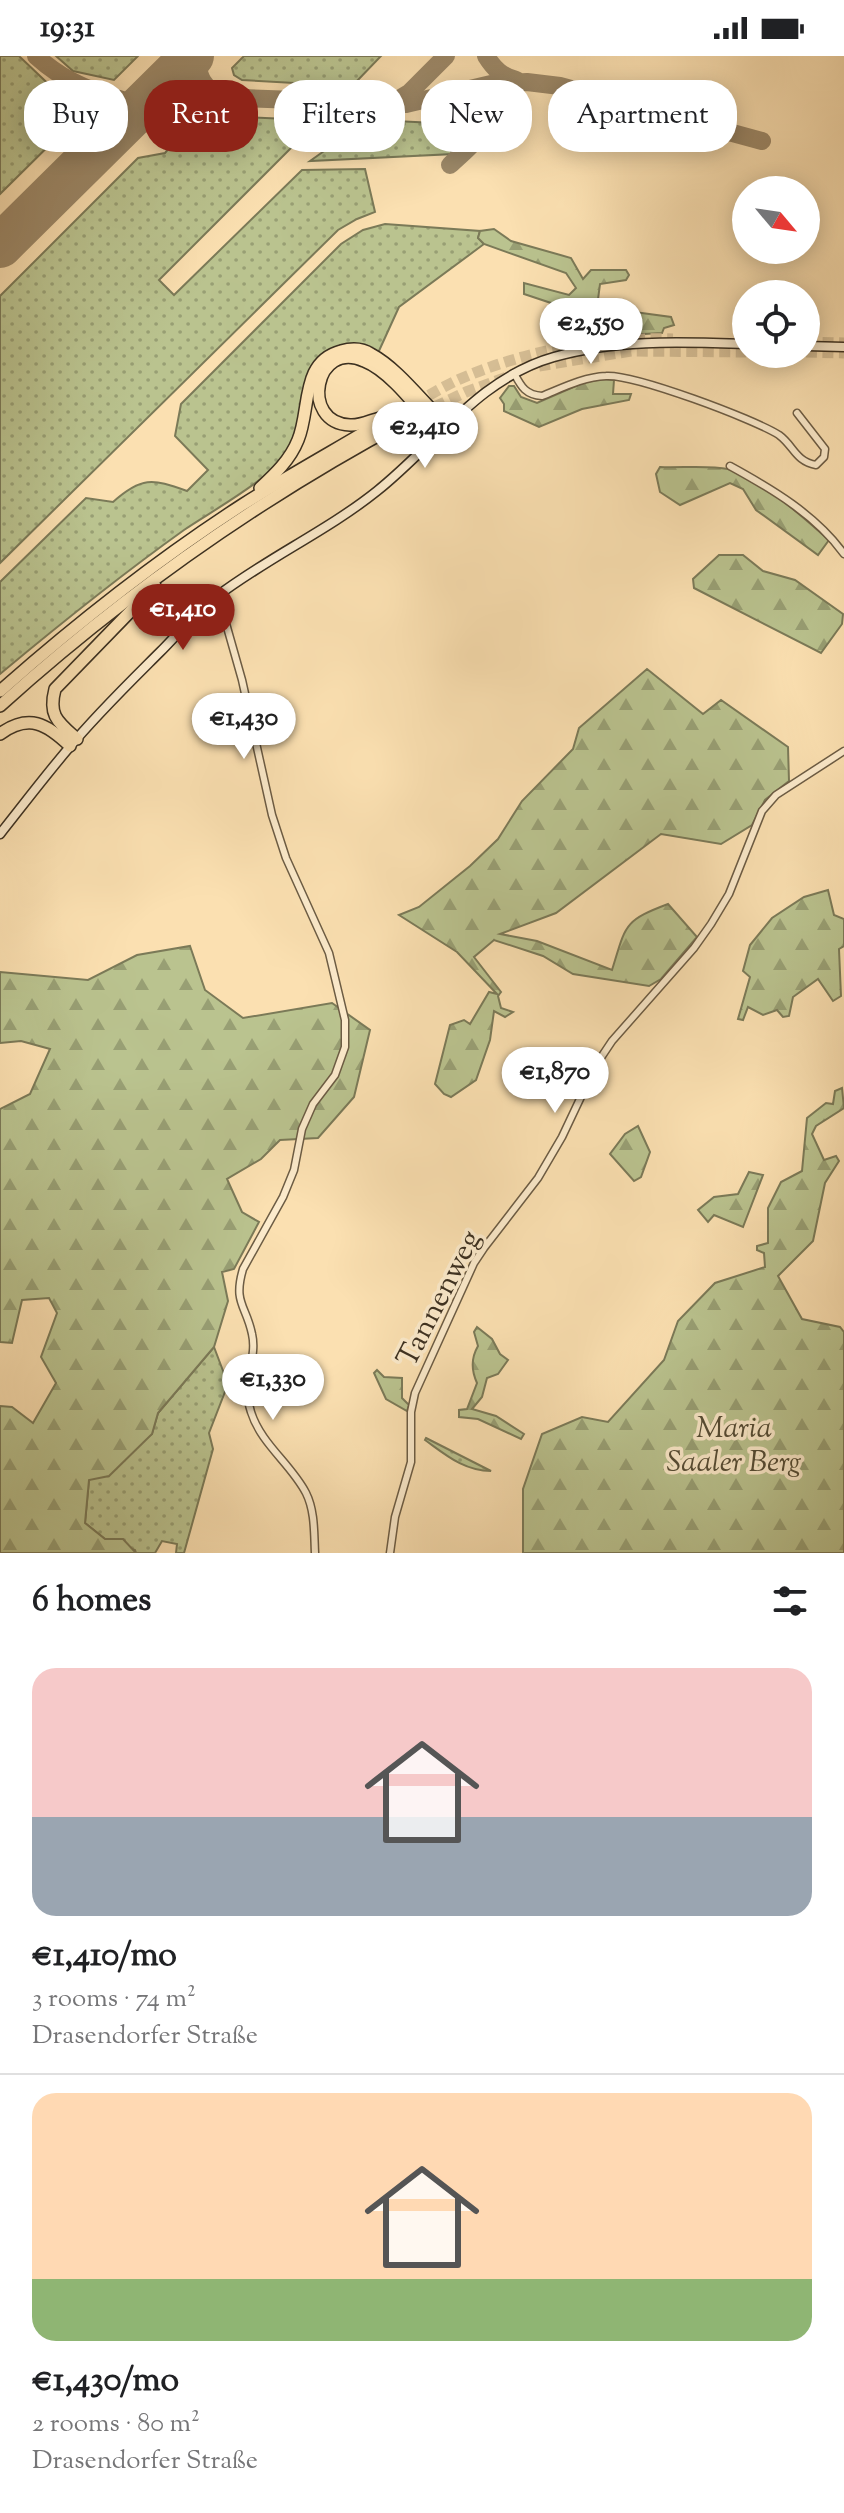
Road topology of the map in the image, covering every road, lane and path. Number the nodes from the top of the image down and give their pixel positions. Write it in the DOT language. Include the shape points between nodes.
graph roads {
  1 [pos="732,344"];
  2 [pos="820,346"];
  3 [pos="844,347"];
  4 [pos="514,373"];
  5 [pos="797,413"];
  6 [pos="403,416"];
  7 [pos="444,430"];
  8 [pos="730,466"];
  9 [pos="242,505"];
  10 [pos="844,554"];
  11 [pos="173,565"];
  12 [pos="212,600"];
  13 [pos="0,691"];
  14 [pos="0,706"];
  15 [pos="0,734"];
  16 [pos="73,743"];
  17 [pos="844,751"];
  18 [pos="0,834"];
  19 [pos="315,1553"];
  20 [pos="390,1553"];
  1 -- 4 [label="main road" via="597,348 552,357"];
  2 -- 3 [label="main road"];
  4 -- 5 [label="street" via="523,390 534,396 586,379 628,379 780,436 805,463 816,465 825,449"];
  4 -- 7 [label="main road" via="478,397"];
  6 -- 7 [label="highway" via="350,425 336,421 321,406 318,383 337,360 360,359 387,376"];
  6 -- 9 [label="highway"];
  6 -- 11 [label="highway"];
  7 -- 9 [label="highway" via="392,370 371,354 361,349 338,351 322,361 311,378 291,454"];
  7 -- 12 [label="main road" via="364,502"];
  8 -- 10 [label="street" via="790,502"];
  9 -- 13 [label="highway" via="108,601"];
  11 -- 14 [label="highway"];
  11 -- 16 [label="highway" via="55,689 54,716"];
  12 -- 16 [label="main road"];
  12 -- 19 [label="street" via="225,620 242,680 272,815 323,936 345,1020 345,1047 335,1075 313,1104 283,1197 239,1282 240,1306 252,1334 247,1399 265,1439 305,1492"];
  15 -- 16 [label="highway" via="35,722"];
  16 -- 18 [label="main road"];
  17 -- 20 [label="street, Tannenweg" via="776,795 762,811 729,894 711,924 612,1041 538,1178 474,1263 415,1393 411,1462"];
}
